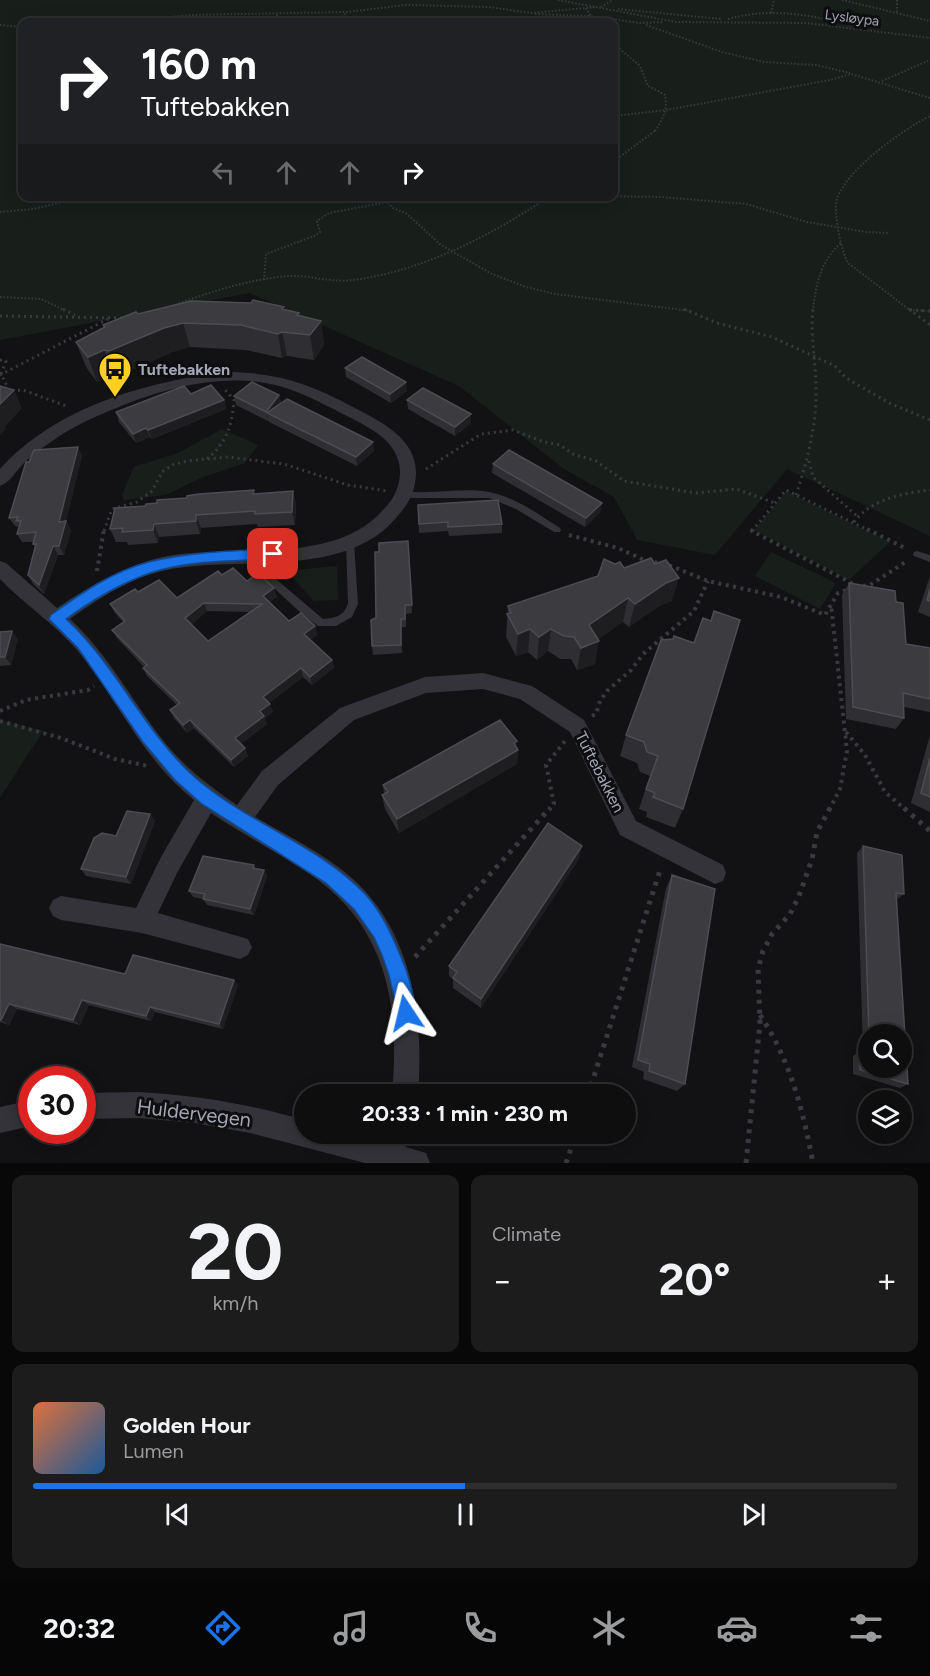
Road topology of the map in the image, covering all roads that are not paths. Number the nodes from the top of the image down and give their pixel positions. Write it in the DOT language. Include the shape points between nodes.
graph roads {
  1 [pos="0,480"];
  2 [pos="404,494"];
  3 [pos="557,530"];
  4 [pos="350,543"];
  5 [pos="917,554"];
  6 [pos="257,555"];
  7 [pos="930,559"];
  8 [pos="0,568"];
  9 [pos="56,619"];
  10 [pos="207,799"];
  11 [pos="240,819"];
  12 [pos="715,873"];
  13 [pos="61,908"];
  14 [pos="142,921"];
  15 [pos="240,947"];
  16 [pos="406,1084"];
  17 [pos="96,1106"];
  18 [pos="18,1116"];
  19 [pos="0,1120"];
  20 [pos="294,1131"];
  21 [pos="393,1145"];
  22 [pos="416,1163"];
  1 -- 2 [label="street" via="32,446 90,415 167,385 243,376 298,386 380,427 396,440 407,458"];
  2 -- 3 [label="lane" via="478,494 499,498"];
  2 -- 4 [label="street" via="377,529"];
  4 -- 6 [label="street" via="315,551"];
  4 -- 6 [label="lane" via="353,604 349,614 336,622 321,623 304,610 266,575"];
  5 -- 7 [label="lane"];
  6 -- 9 [label="street" via="165,563 132,573 93,592"];
  8 -- 9 [label="street"];
  9 -- 10 [label="street" via="83,644 169,763"];
  10 -- 11 [label="street"];
  10 -- 14 [label="street"];
  11 -- 12 [label="street, Tuftebakken" via="270,778 347,714 425,685 483,681 525,692 577,726 628,828"];
  11 -- 16 [label="street" via="347,889 380,930 399,975 407,1026"];
  13 -- 14 [label="street"];
  14 -- 15 [label="street"];
  17 -- 20 [label="street, Huldervegen" via="173,1107 244,1117"];
  18 -- 19 [label="street"];
  21 -- 22 [label="street, Huldervegen"];
}
